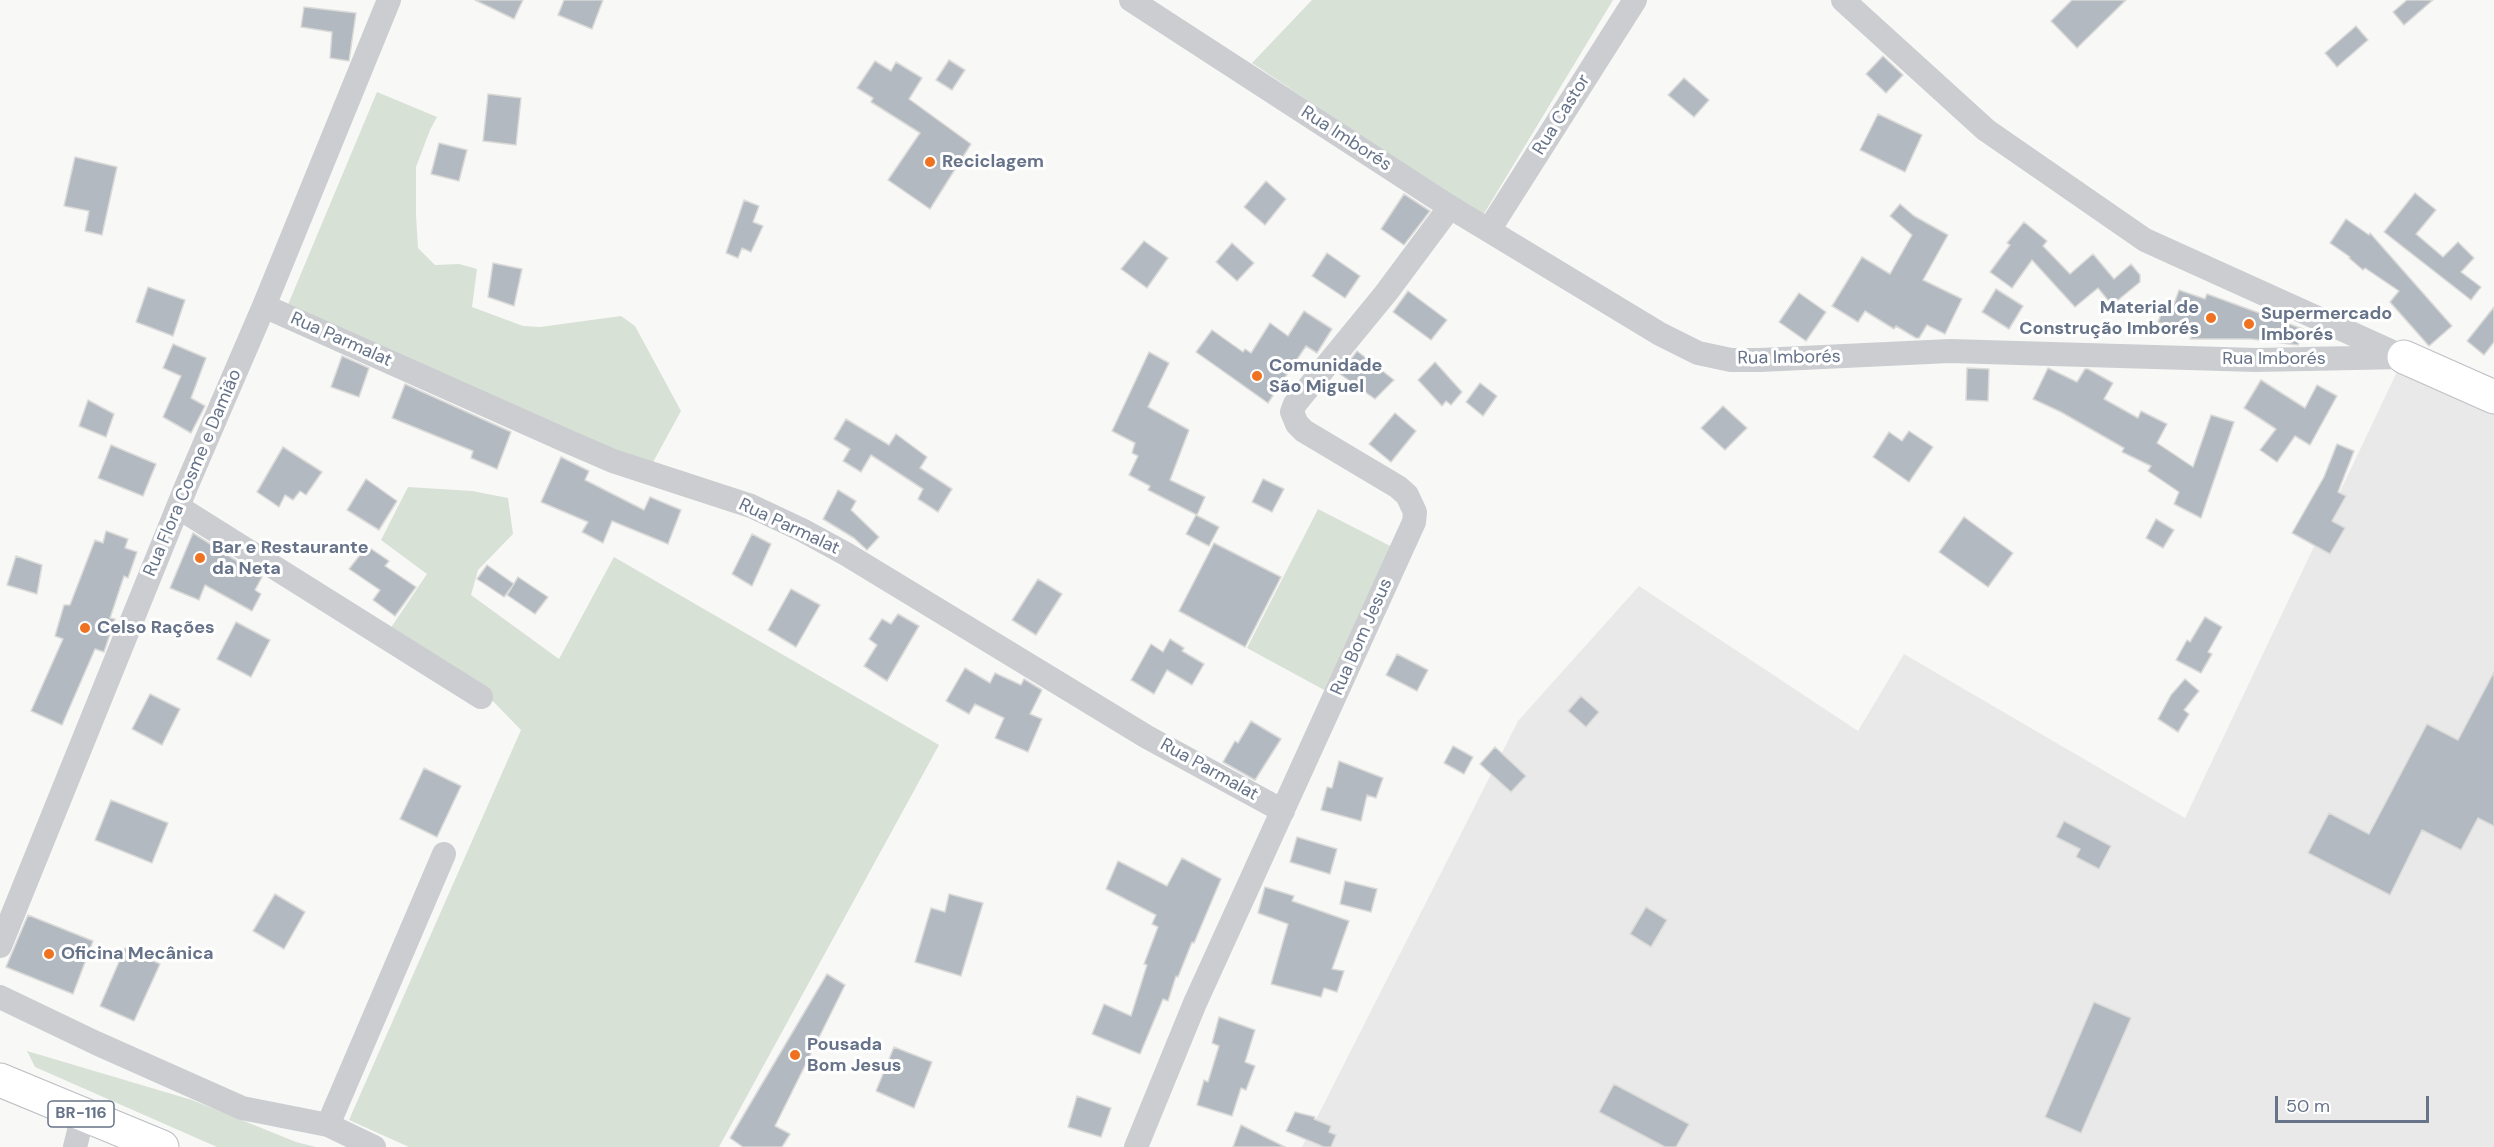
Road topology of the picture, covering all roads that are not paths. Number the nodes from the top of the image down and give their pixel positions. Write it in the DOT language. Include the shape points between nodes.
graph roads {
  1 [pos="389,0"];
  2 [pos="1131,0"];
  3 [pos="1635,0"];
  4 [pos="1843,0"];
  5 [pos="1450,207"];
  6 [pos="1489,230"];
  7 [pos="264,306"];
  8 [pos="2404,357"];
  9 [pos="2494,397"];
  10 [pos="178,507"];
  11 [pos="481,697"];
  12 [pos="1283,811"];
  13 [pos="444,854"];
  14 [pos="0,946"];
  15 [pos="0,997"];
  16 [pos="0,1080"];
  17 [pos="83,1115"];
  18 [pos="328,1125"];
  19 [pos="75,1147"];
  20 [pos="162,1147"];
  21 [pos="374,1147"];
  22 [pos="1136,1147"];
  1 -- 7 [label="street, Rua Flora Cosme e Damião"];
  2 -- 5 [label="street, Rua Imborés"];
  3 -- 6 [label="street, Rua Castor"];
  4 -- 8 [label="street" via="1986,130 2145,240"];
  5 -- 6 [label="street, Rua Imborés"];
  5 -- 12 [label="street, Rua Bom Jesus" via="1292,412 1304,431 1398,487 1415,512 1414,522"];
  6 -- 8 [label="street, Rua Imborés" via="1660,334 1698,353 1731,360 1950,351 2256,360"];
  7 -- 10 [label="street, Rua Flora Cosme e Damião"];
  7 -- 12 [label="street, Rua Parmalat" via="614,461 751,506 802,530 1147,737"];
  8 -- 9 [label="main road"];
  10 -- 11 [label="street"];
  10 -- 14 [label="street, Rua Flora Cosme e Damião"];
  12 -- 22 [label="street, Rua Bom Jesus" via="1195,1003"];
  13 -- 18 [label="street"];
  15 -- 18 [label="street" via="242,1108"];
  16 -- 17 [label="main road, BR-116"];
  17 -- 19 [label="street"];
  17 -- 20 [label="main road, BR-116"];
  18 -- 21 [label="street"];
}
